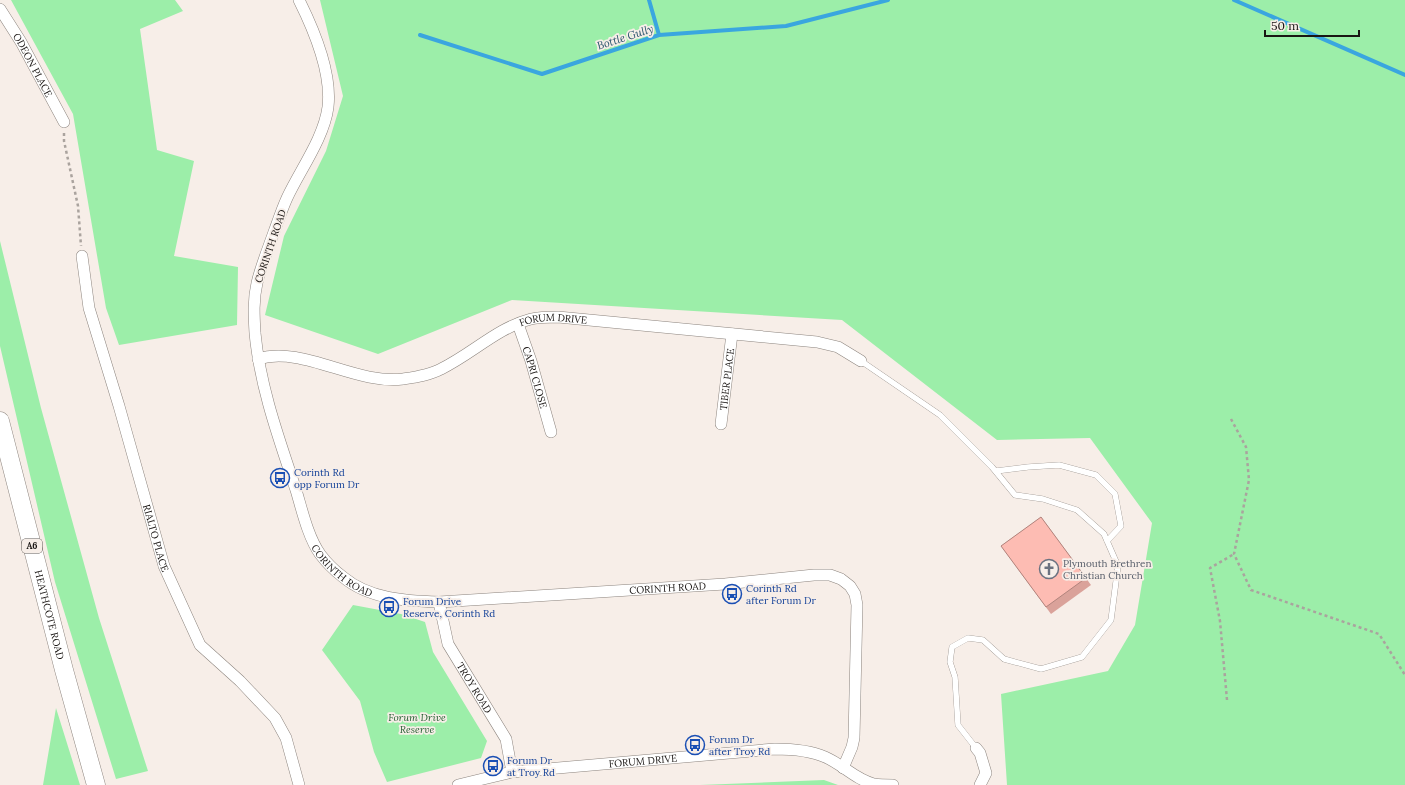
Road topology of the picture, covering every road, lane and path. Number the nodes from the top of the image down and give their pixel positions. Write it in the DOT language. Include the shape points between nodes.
graph roads {
  1 [pos="300,0"];
  2 [pos="0,9"];
  3 [pos="64,122"];
  4 [pos="82,256"];
  5 [pos="518,324"];
  6 [pos="732,334"];
  7 [pos="258,359"];
  8 [pos="862,360"];
  9 [pos="1230,419"];
  10 [pos="0,421"];
  11 [pos="721,424"];
  12 [pos="551,432"];
  13 [pos="996,472"];
  14 [pos="1107,541"];
  15 [pos="1234,554"];
  16 [pos="439,602"];
  17 [pos="1405,675"];
  18 [pos="1227,700"];
  19 [pos="976,748"];
  20 [pos="843,768"];
  21 [pos="512,772"];
  22 [pos="96,785"];
  23 [pos="299,785"];
  24 [pos="458,785"];
  25 [pos="893,785"];
  26 [pos="980,785"];
  1 -- 7 [label="street, CORINTH ROAD" via="327,74 328,109 318,139 286,199 257,283 253,309"];
  2 -- 3 [label="street, ODEON PLACE"];
  3 -- 4 [label="path" via="64,142 78,206"];
  4 -- 23 [label="street, RIALTO PLACE" via="88,308 120,406 164,566 200,645 240,681 275,718 286,738"];
  5 -- 6 [label="street, FORUM DRIVE" via="531,319 558,317"];
  5 -- 7 [label="street, FORUM DRIVE" via="440,370 401,379 364,376 282,356"];
  5 -- 12 [label="street, CAPRI CLOSE"];
  6 -- 8 [label="street, FORUM DRIVE" via="828,344"];
  6 -- 11 [label="street, TIBER PLACE"];
  7 -- 16 [label="street, CORINTH ROAD" via="278,437 311,535 320,554 344,578 364,590 388,598"];
  8 -- 13 [label="lane" via="940,415"];
  9 -- 15 [label="path" via="1246,447 1249,480"];
  10 -- 22 [label="highway, HEATHCOTE ROAD / A6"];
  13 -- 14 [label="lane" via="1015,495 1044,499 1076,510 1104,534"];
  13 -- 14 [label="lane" via="1058,465 1096,475 1115,494 1121,526"];
  14 -- 19 [label="lane" via="1118,566 1111,620 1082,657 1041,669 1004,659 983,640 968,638 952,647 950,662 955,677 958,725"];
  15 -- 17 [label="path" via="1251,590 1379,634"];
  15 -- 18 [label="path" via="1210,568 1220,621"];
  16 -- 20 [label="street, CORINTH ROAD" via="725,584 814,575 830,575 841,579 855,594 857,605 854,738"];
  16 -- 21 [label="street, TROY ROAD" via="448,644 506,740"];
  19 -- 26 [label="street" via="986,773"];
  20 -- 21 [label="street, FORUM DRIVE" via="825,757 809,752 775,749"];
  20 -- 25 [label="street, FORUM DRIVE" via="875,784"];
  21 -- 24 [label="street, FORUM DRIVE"];
}
